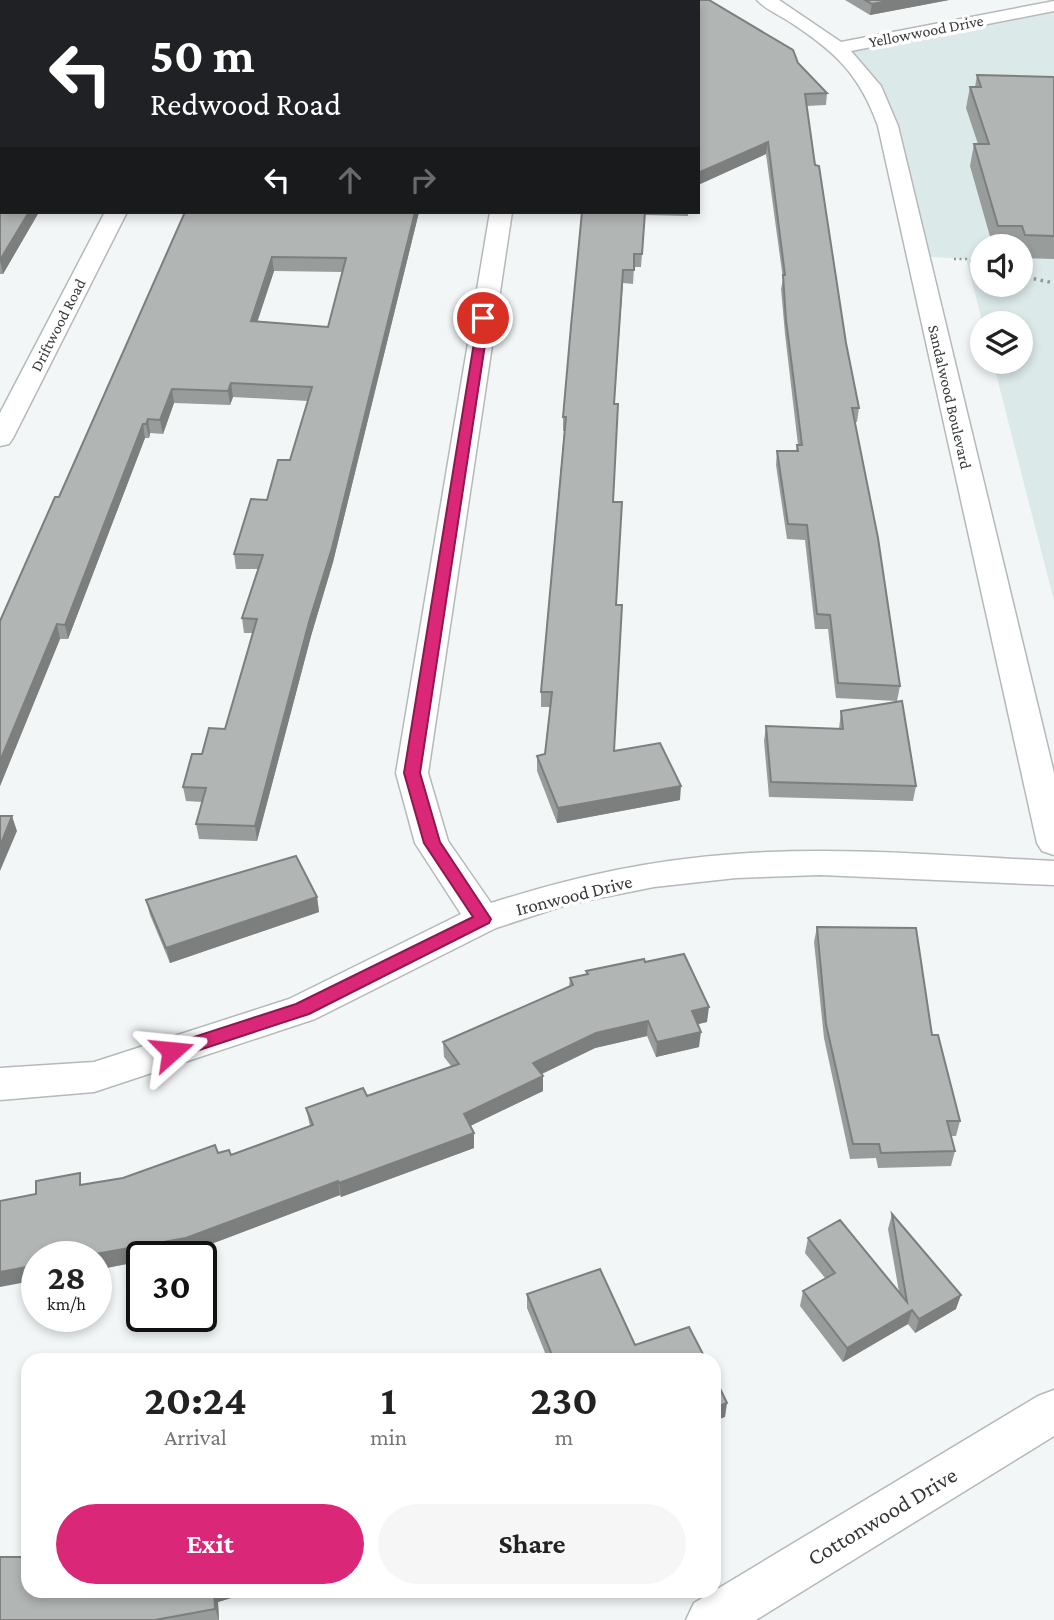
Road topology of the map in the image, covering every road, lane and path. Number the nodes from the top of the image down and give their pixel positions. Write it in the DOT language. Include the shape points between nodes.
graph roads {
  1 [pos="766,0"];
  2 [pos="1054,6"];
  3 [pos="838,48"];
  4 [pos="115,214"];
  5 [pos="501,214"];
  6 [pos="1033,279"];
  7 [pos="1054,284"];
  8 [pos="0,438"];
  9 [pos="1054,843"];
  10 [pos="1054,873"];
  11 [pos="483,919"];
  12 [pos="0,1084"];
  13 [pos="1054,1411"];
  14 [pos="710,1620"];
  1 -- 3 [label="street, Sandalwood Boulevard" via="803,20"];
  2 -- 3 [label="street, Yellowwood Drive"];
  3 -- 9 [label="street, Sandalwood Boulevard" via="872,88 888,126"];
  4 -- 8 [label="street, Driftwood Road"];
  5 -- 11 [label="street" via="412,773 432,843"];
  6 -- 7 [label="path"];
  10 -- 11 [label="street, Ironwood Drive" via="820,863 736,866 654,875 566,892"];
  11 -- 12 [label="street, Ironwood Drive" via="302,1009 94,1077"];
  13 -- 14 [label="street, Cottonwood Drive"];
}
